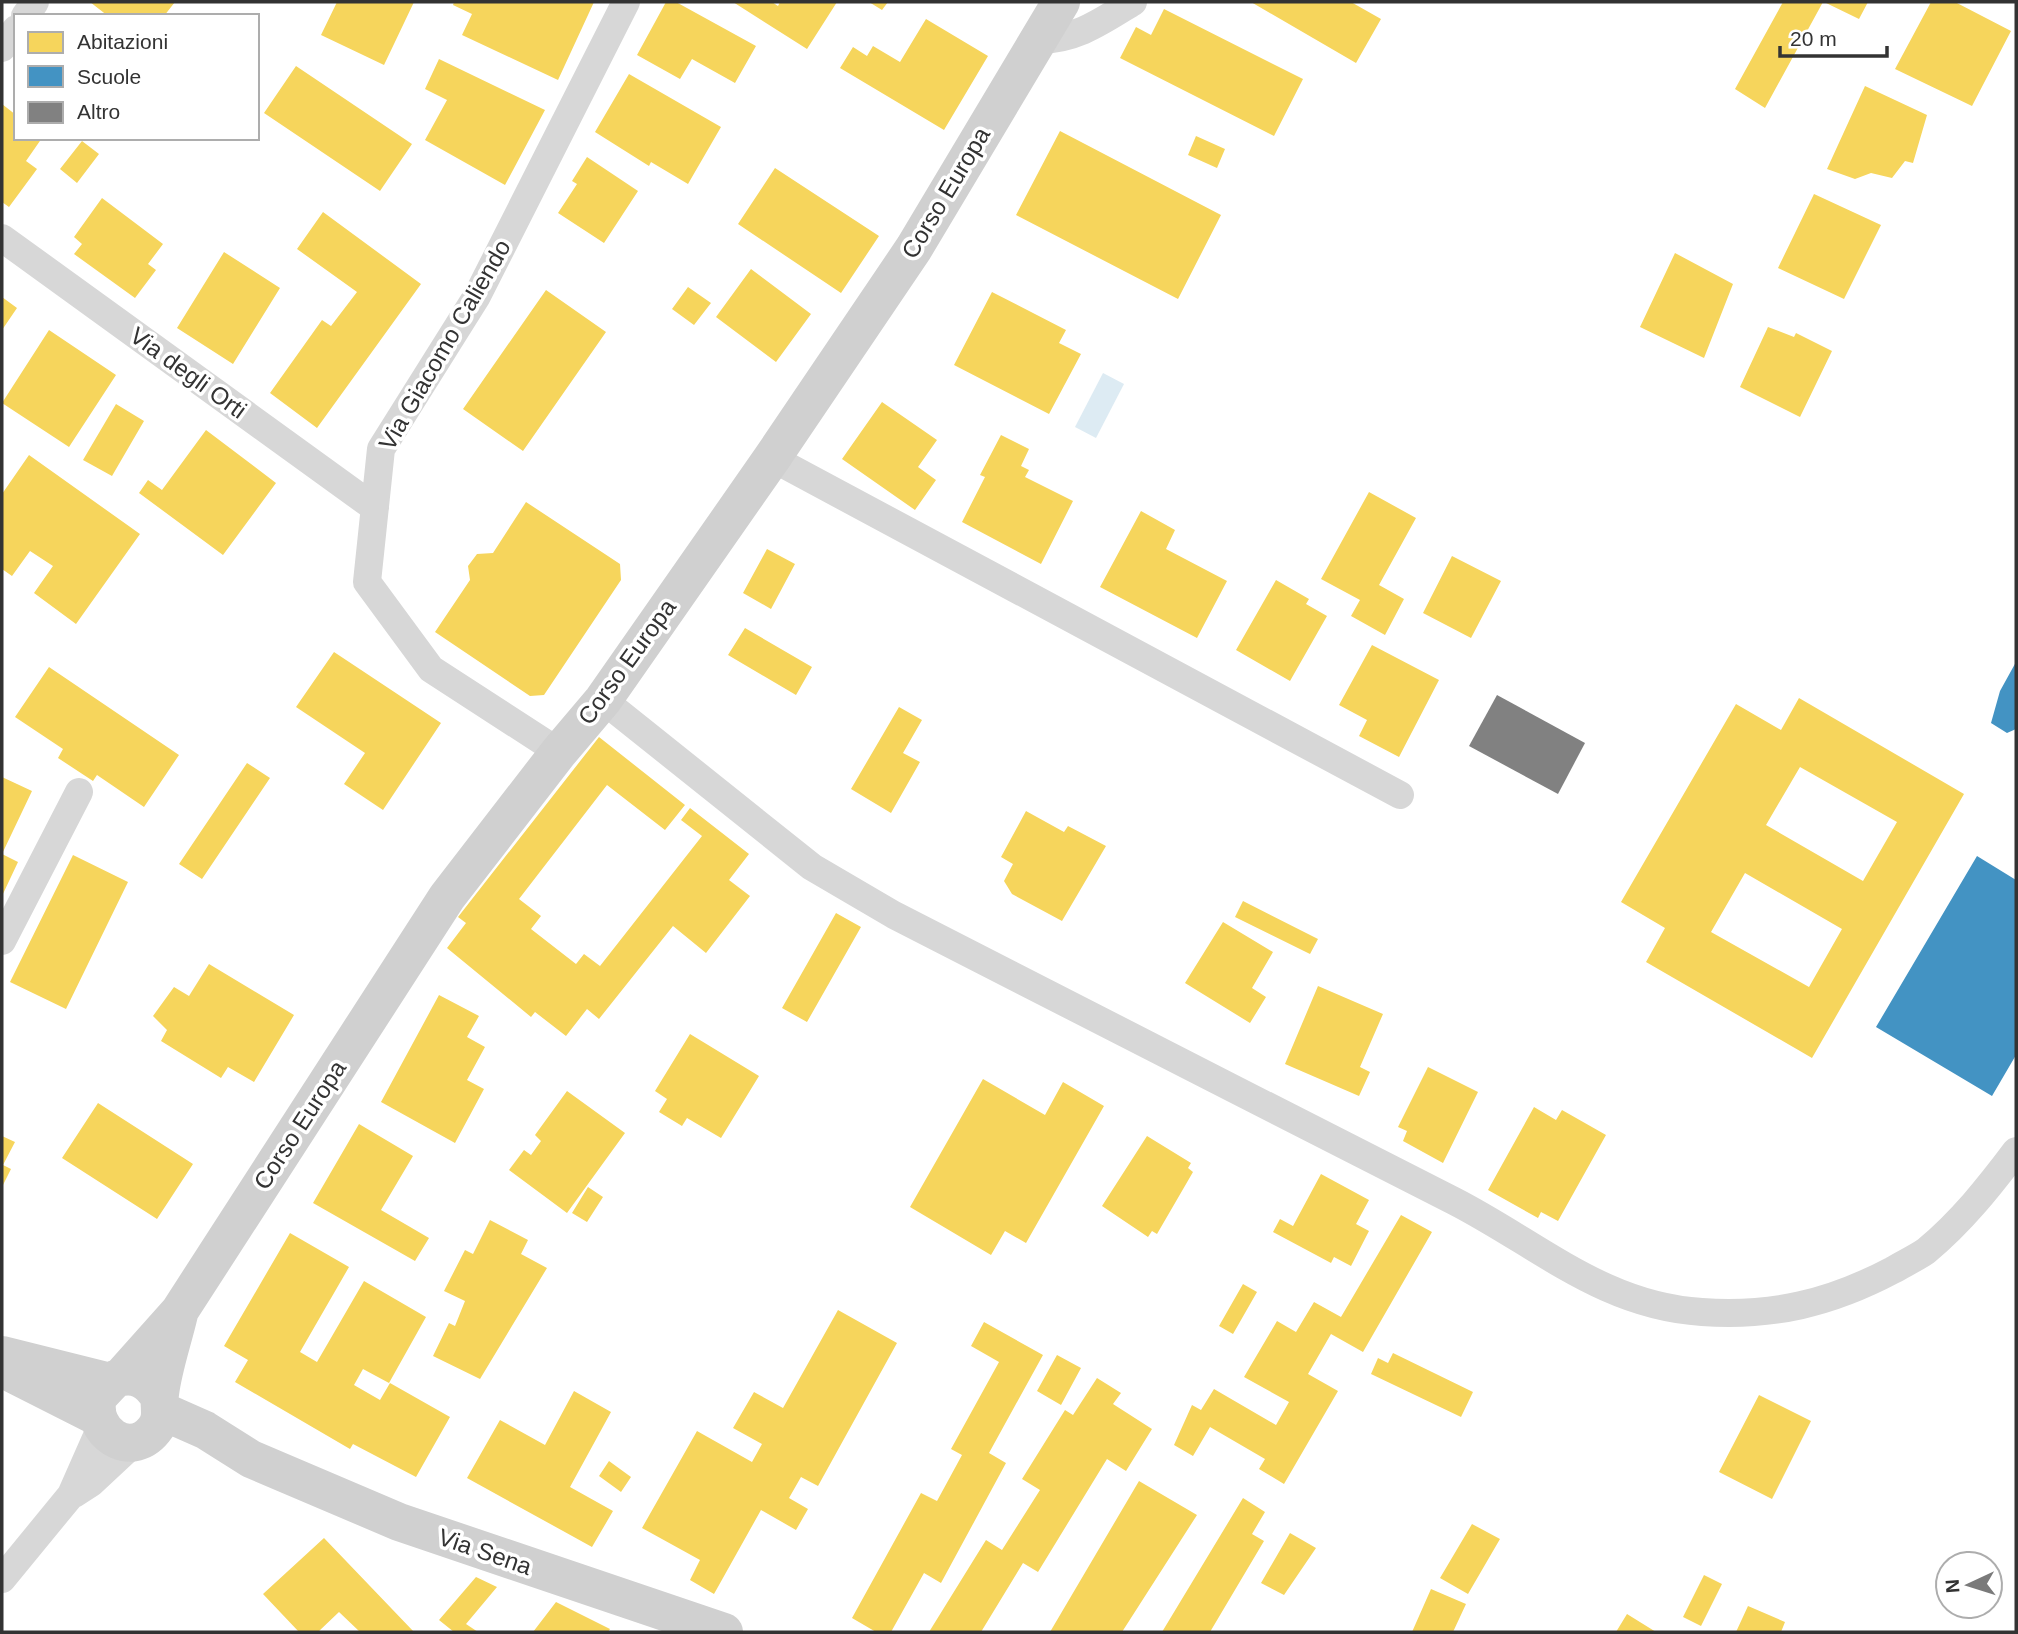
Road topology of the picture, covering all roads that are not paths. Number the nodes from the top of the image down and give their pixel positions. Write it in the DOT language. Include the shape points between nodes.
graph roads {
  1 [pos="626,2"];
  2 [pos="1061,2"];
  3 [pos="1133,2"];
  4 [pos="14,32"];
  5 [pos="1038,40"];
  6 [pos="2,48"];
  7 [pos="2,238"];
  8 [pos="772,458"];
  9 [pos="374,508"];
  10 [pos="603,700"];
  11 [pos="559,752"];
  12 [pos="79,792"];
  13 [pos="1400,795"];
  14 [pos="2,941"];
  15 [pos="2016,1151"];
  16 [pos="180,1312"];
  17 [pos="2,1355"];
  18 [pos="2,1369"];
  19 [pos="107,1401"];
  20 [pos="150,1422"];
  21 [pos="71,1495"];
  22 [pos="2,1579"];
  23 [pos="678,1626"];
  24 [pos="724,1632"];
  1 -- 9 [label="street, Via Giacomo Caliendo" via="477,296 381,449"];
  2 -- 5 [label="main road, Corso Europa"];
  3 -- 5 [label="street" via="1077,36"];
  4 -- 6 [label="street"];
  5 -- 8 [label="main road, Corso Europa" via="914,248"];
  7 -- 9 [label="street, Via degli Orti"];
  8 -- 10 [label="main road, Corso Europa"];
  8 -- 13 [label="street"];
  9 -- 11 [label="street, Via Giacomo Caliendo" via="367,582 431,668"];
  10 -- 11 [label="main road, Corso Europa"];
  10 -- 15 [label="street" via="812,867 894,915 1463,1206 1599,1287 1648,1306 1703,1313 1770,1311 1820,1303 1924,1252 1976,1202"];
  11 -- 16 [label="main road, Corso Europa" via="447,897"];
  12 -- 14 [label="street"];
  16 -- 19 [label="main road"];
  16 -- 20 [label="main road"];
  17 -- 19 [label="main road"];
  18 -- 19 [label="main road"];
  19 -- 20 [label="main road" via="116,1440"];
  19 -- 20 [label="main road" via="139,1378 148,1382"];
  19 -- 21 [label="street"];
  20 -- 21 [label="street" via="91,1483"];
  20 -- 23 [label="main road, Via Sena" via="205,1430 251,1458 399,1522"];
  21 -- 22 [label="street"];
  23 -- 24 [label="main road, Via Sena"];
}
